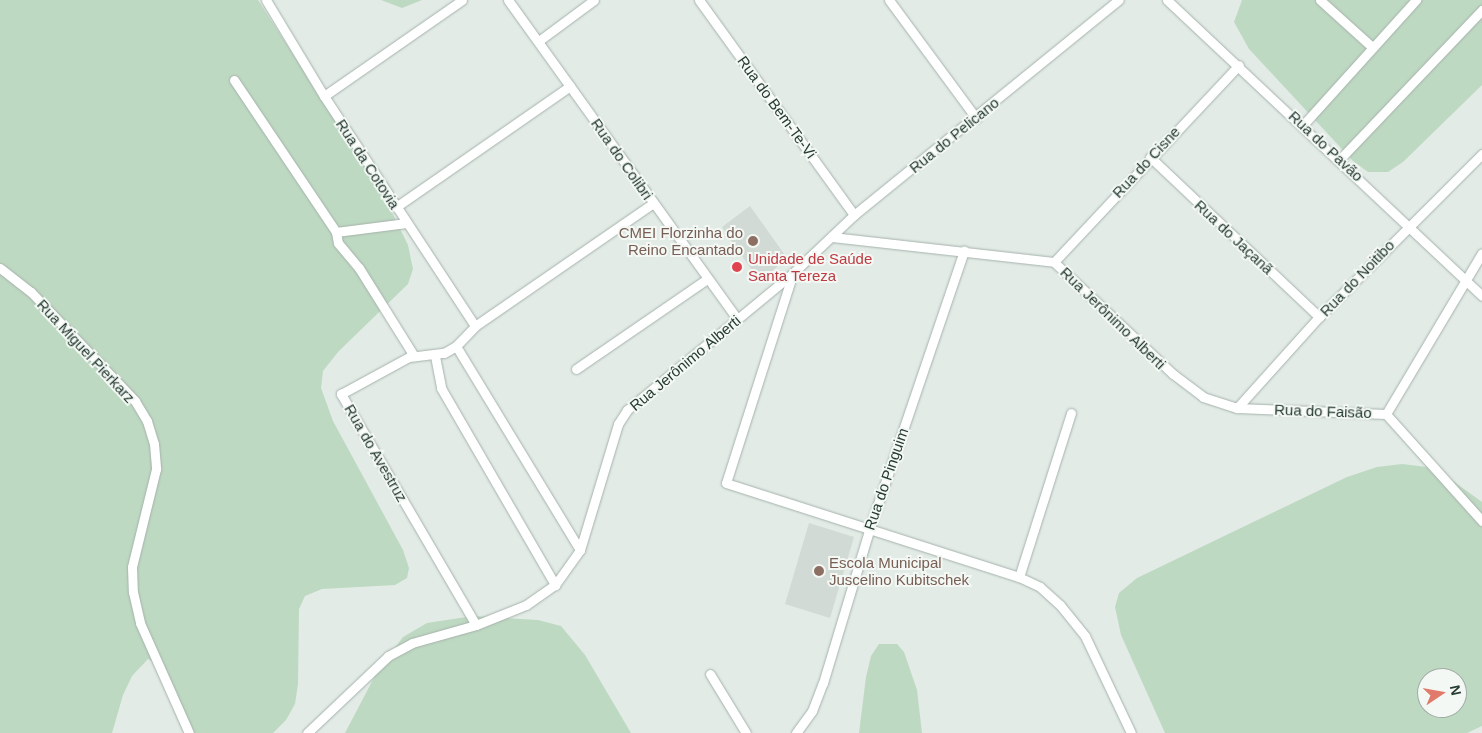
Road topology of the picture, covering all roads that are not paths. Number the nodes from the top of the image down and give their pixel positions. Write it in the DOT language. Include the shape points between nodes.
graph roads {
  1 [pos="266,0"];
  2 [pos="462,0"];
  3 [pos="508,0"];
  4 [pos="594,0"];
  5 [pos="699,0"];
  6 [pos="889,0"];
  7 [pos="1119,0"];
  8 [pos="1167,0"];
  9 [pos="1320,0"];
  10 [pos="1416,0"];
  11 [pos="1482,10"];
  12 [pos="540,40"];
  13 [pos="1372,47"];
  14 [pos="1239,65"];
  15 [pos="234,80"];
  16 [pos="570,86"];
  17 [pos="324,96"];
  18 [pos="976,118"];
  19 [pos="1303,125"];
  20 [pos="1482,154"];
  21 [pos="1150,157"];
  22 [pos="1340,159"];
  23 [pos="653,202"];
  24 [pos="396,207"];
  25 [pos="854,215"];
  26 [pos="406,223"];
  27 [pos="1409,224"];
  28 [pos="336,232"];
  29 [pos="832,237"];
  30 [pos="964,251"];
  31 [pos="1482,253"];
  32 [pos="1054,262"];
  33 [pos="0,268"];
  34 [pos="793,273"];
  35 [pos="707,279"];
  36 [pos="1466,280"];
  37 [pos="1482,296"];
  38 [pos="1319,316"];
  39 [pos="737,319"];
  40 [pos="475,326"];
  41 [pos="456,346"];
  42 [pos="414,356"];
  43 [pos="435,356"];
  44 [pos="576,370"];
  45 [pos="1237,408"];
  46 [pos="1072,413"];
  47 [pos="1386,414"];
  48 [pos="1482,521"];
  49 [pos="870,527"];
  50 [pos="580,550"];
  51 [pos="1018,577"];
  52 [pos="555,585"];
  53 [pos="476,625"];
  54 [pos="710,674"];
  55 [pos="190,733"];
  56 [pos="307,733"];
  57 [pos="746,733"];
  58 [pos="796,733"];
  59 [pos="1131,733"];
  1 -- 17 [label="street, Rua da Cotovia"];
  2 -- 17 [label="street"];
  3 -- 12 [label="street, Rua do Colibri"];
  4 -- 12 [label="street"];
  5 -- 25 [label="street, Rua do Bem-Te-Vi"];
  6 -- 18 [label="street"];
  7 -- 18 [label="street, Rua do Pelicano"];
  8 -- 14 [label="street, Rua do Pavão"];
  9 -- 13 [label="street"];
  10 -- 13 [label="street"];
  11 -- 22 [label="street"];
  12 -- 16 [label="street, Rua do Colibri"];
  13 -- 19 [label="street"];
  14 -- 19 [label="street, Rua do Pavão"];
  14 -- 21 [label="street, Rua do Cisne"];
  15 -- 28 [label="street"];
  16 -- 23 [label="street, Rua do Colibri"];
  16 -- 24 [label="street"];
  17 -- 24 [label="street, Rua da Cotovia"];
  18 -- 25 [label="street, Rua do Pelicano"];
  19 -- 22 [label="street, Rua do Pavão"];
  20 -- 27 [label="street, Rua do Noitibo"];
  21 -- 32 [label="street, Rua do Cisne"];
  21 -- 38 [label="street, Rua do Jaçanã"];
  22 -- 27 [label="street, Rua do Pavão"];
  23 -- 35 [label="street, Rua do Colibri"];
  23 -- 40 [label="street, Rua do Avestruz"];
  24 -- 26 [label="street, Rua da Cotovia"];
  25 -- 29 [label="street, Rua do Pelicano"];
  26 -- 28 [label="street"];
  26 -- 40 [label="street, Rua da Cotovia"];
  27 -- 36 [label="street, Rua do Pavão"];
  27 -- 38 [label="street, Rua do Noitibo"];
  28 -- 42 [label="street" via="338,243 359,268"];
  29 -- 30 [label="street, Rua Jerônimo Alberti"];
  29 -- 34 [label="street, Rua do Pelicano"];
  30 -- 32 [label="street, Rua Jerônimo Alberti"];
  30 -- 49 [label="street, Rua do Pinguim"];
  31 -- 36 [label="street"];
  32 -- 45 [label="street, Rua Jerônimo Alberti" via="1172,374 1203,397"];
  33 -- 55 [label="street, Rua Miguel Pierkarz" via="31,292 128,394 147,421 154,444 156,469 132,567 133,592 140,623"];
  34 -- 39 [label="street, Rua Jerônimo Alberti"];
  34 -- 49 [label="street" via="726,483"];
  35 -- 39 [label="street, Rua do Colibri"];
  35 -- 44 [label="street"];
  36 -- 37 [label="street, Rua do Pavão"];
  36 -- 47 [label="street"];
  38 -- 45 [label="street, Rua do Noitibo"];
  39 -- 50 [label="street, Rua Jerônimo Alberti" via="627,410 618,424 606,459"];
  40 -- 41 [label="street, Rua do Avestruz"];
  41 -- 43 [label="street, Rua do Avestruz"];
  41 -- 50 [label="street"];
  42 -- 43 [label="street, Rua do Avestruz"];
  42 -- 53 [label="street, Rua do Avestruz" via="341,394"];
  43 -- 52 [label="street" via="440,388"];
  45 -- 47 [label="street, Rua do Faisão"];
  46 -- 51 [label="street"];
  47 -- 48 [label="street, Rua do Faisão"];
  49 -- 51 [label="street"];
  49 -- 58 [label="street, Rua do Pinguim" via="823,683 812,711"];
  50 -- 52 [label="street, Rua Jerônimo Alberti"];
  51 -- 59 [label="street" via="1040,587 1060,605 1085,636"];
  52 -- 53 [label="street, Rua Jerônimo Alberti" via="526,605"];
  53 -- 56 [label="street, Rua Jerônimo Alberti" via="412,643 388,656"];
  54 -- 57 [label="street"];
}
